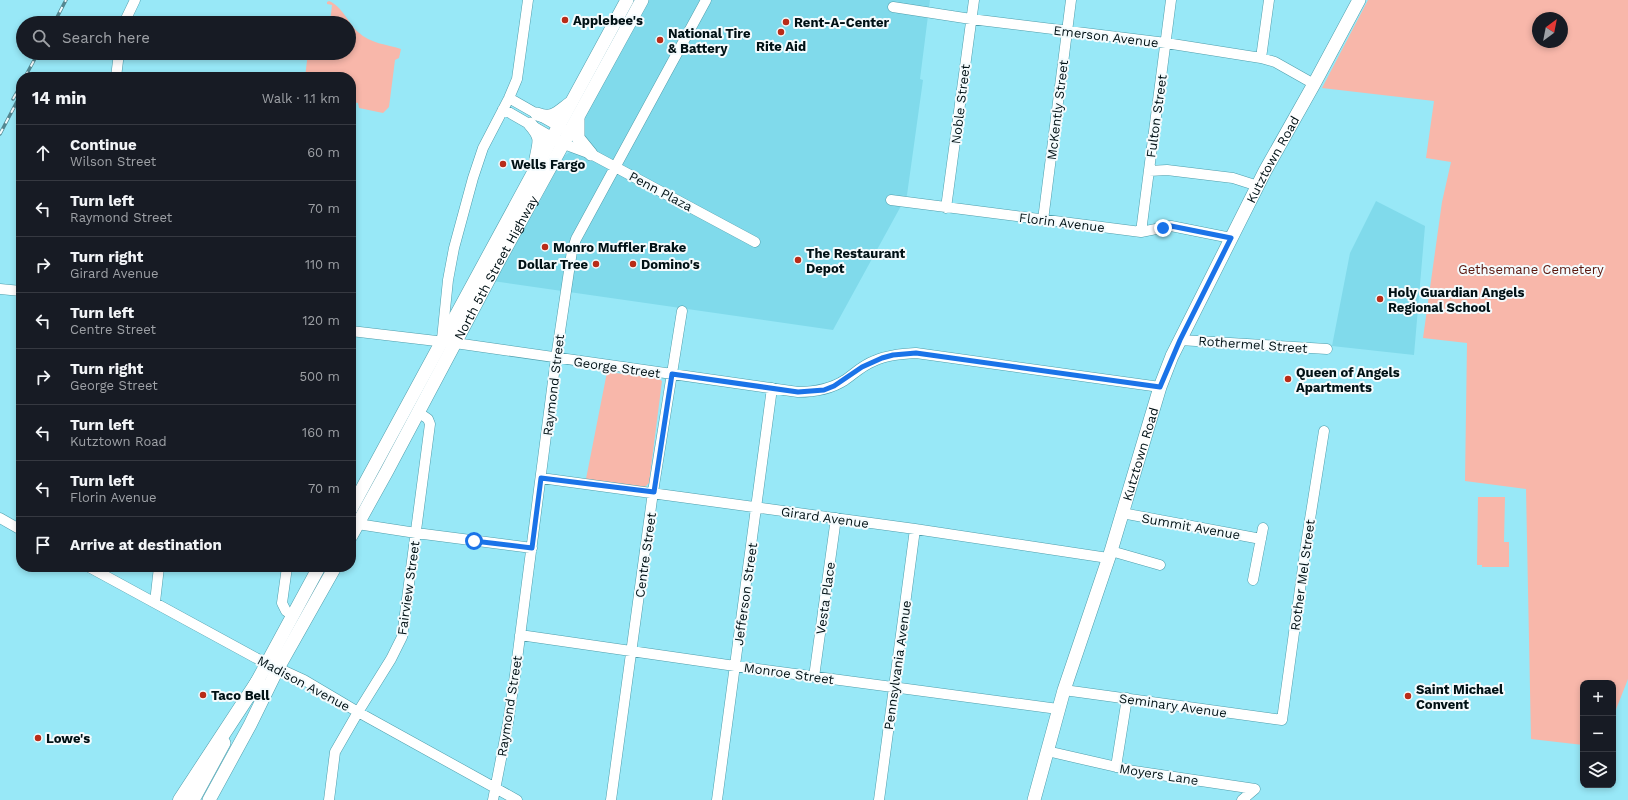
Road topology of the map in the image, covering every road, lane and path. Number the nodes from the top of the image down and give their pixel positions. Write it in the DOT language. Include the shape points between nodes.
graph roads {
  1 [pos="135,0"];
  2 [pos="528,0"];
  3 [pos="627,0"];
  4 [pos="642,0"];
  5 [pos="706,0"];
  6 [pos="974,0"];
  7 [pos="1071,0"];
  8 [pos="1171,0"];
  9 [pos="1269,0"];
  10 [pos="1359,0"];
  11 [pos="893,7"];
  12 [pos="127,16"];
  13 [pos="971,19"];
  14 [pos="1067,31"];
  15 [pos="1166,43"];
  16 [pos="1261,58"];
  17 [pos="118,60"];
  18 [pos="117,72"];
  19 [pos="1314,84"];
  20 [pos="509,98"];
  21 [pos="574,100"];
  22 [pos="504,109"];
  23 [pos="533,119"];
  24 [pos="578,119"];
  25 [pos="562,135"];
  26 [pos="585,152"];
  27 [pos="553,164"];
  28 [pos="616,167"];
  29 [pos="535,169"];
  30 [pos="1149,171"];
  31 [pos="1258,186"];
  32 [pos="891,200"];
  33 [pos="946,208"];
  34 [pos="1043,220"];
  35 [pos="1141,232"];
  36 [pos="1231,238"];
  37 [pos="755,242"];
  38 [pos="0,289"];
  39 [pos="16,291"];
  40 [pos="682,311"];
  41 [pos="356,332"];
  42 [pos="1180,340"];
  43 [pos="448,342"];
  44 [pos="1327,349"];
  45 [pos="556,358"];
  46 [pos="672,374"];
  47 [pos="1160,387"];
  48 [pos="772,388"];
  49 [pos="418,412"];
  50 [pos="1324,431"];
  51 [pos="541,478"];
  52 [pos="654,492"];
  53 [pos="356,500"];
  54 [pos="756,507"];
  55 [pos="1122,513"];
  56 [pos="0,518"];
  57 [pos="836,518"];
  58 [pos="356,523"];
  59 [pos="16,527"];
  60 [pos="356,528"];
  61 [pos="1263,528"];
  62 [pos="915,529"];
  63 [pos="416,533"];
  64 [pos="1261,539"];
  65 [pos="532,548"];
  66 [pos="1109,554"];
  67 [pos="1160,565"];
  68 [pos="98,572"];
  69 [pos="158,572"];
  70 [pos="286,572"];
  71 [pos="316,572"];
  72 [pos="331,572"];
  73 [pos="1253,580"];
  74 [pos="155,602"];
  75 [pos="293,616"];
  76 [pos="520,635"];
  77 [pos="631,651"];
  78 [pos="273,665"];
  79 [pos="735,666"];
  80 [pos="814,677"];
  81 [pos="258,680"];
  82 [pos="894,687"];
  83 [pos="1064,690"];
  84 [pos="1128,698"];
  85 [pos="1058,709"];
  86 [pos="358,712"];
  87 [pos="1282,720"];
  88 [pos="1047,751"];
  89 [pos="1116,767"];
  90 [pos="495,788"];
  91 [pos="180,800"];
  92 [pos="193,800"];
  93 [pos="209,800"];
  94 [pos="329,800"];
  95 [pos="493,800"];
  96 [pos="517,800"];
  97 [pos="611,800"];
  98 [pos="717,800"];
  99 [pos="879,800"];
  100 [pos="1034,800"];
  101 [pos="1242,800"];
  1 -- 12 [label="street"];
  2 -- 20 [label="street" via="519,72"];
  3 -- 21 [label="main road, North 5th Street Highway"];
  4 -- 24 [label="main road, North 5th Street Highway"];
  5 -- 28 [label="street, Raymond Street"];
  6 -- 13 [label="street, Noble Street"];
  7 -- 14 [label="street, McKently Street"];
  8 -- 15 [label="street, Fulton Street"];
  9 -- 16 [label="street"];
  10 -- 19 [label="main road, Kutztown Road"];
  11 -- 13 [label="street, Emerson Avenue"];
  13 -- 14 [label="street, Emerson Avenue"];
  13 -- 33 [label="street, Noble Street"];
  14 -- 15 [label="street, Emerson Avenue"];
  14 -- 34 [label="street, McKently Street"];
  15 -- 16 [label="street, Emerson Avenue"];
  15 -- 30 [label="street, Fulton Street"];
  16 -- 19 [label="street, Emerson Avenue" via="1275,62"];
  17 -- 18 [label="street"];
  19 -- 31 [label="main road, Kutztown Road"];
  20 -- 22 [label="street"];
  20 -- 23 [label="street"];
  21 -- 23 [label="main road" via="553,116"];
  21 -- 25 [label="main road, North 5th Street Highway"];
  22 -- 23 [label="street"];
  22 -- 43 [label="street" via="483,148 454,248 448,280"];
  23 -- 25 [label="street, Penn Plaza"];
  23 -- 29 [label="main road" via="540,142"];
  24 -- 25 [label="main road, North 5th Street Highway"];
  24 -- 26 [label="main road" via="578,138"];
  25 -- 26 [label="street, Penn Plaza"];
  25 -- 27 [label="main road, North 5th Street Highway"];
  25 -- 29 [label="main road, North 5th Street Highway"];
  26 -- 27 [label="main road" via="571,149"];
  26 -- 28 [label="street, Penn Plaza"];
  27 -- 43 [label="main road, North 5th Street Highway"];
  28 -- 37 [label="street, Penn Plaza"];
  28 -- 45 [label="street, Raymond Street" via="574,244"];
  29 -- 43 [label="main road, North 5th Street Highway"];
  30 -- 31 [label="street" via="1167,170 1233,178"];
  30 -- 35 [label="street, Fulton Street"];
  31 -- 36 [label="main road, Kutztown Road"];
  32 -- 33 [label="street, Florin Avenue"];
  33 -- 34 [label="street, Florin Avenue"];
  34 -- 35 [label="street, Florin Avenue"];
  35 -- 36 [label="street, Florin Avenue" via="1171,226"];
  36 -- 42 [label="main road, Kutztown Road"];
  38 -- 39 [label="street"];
  40 -- 46 [label="street, Centre Street"];
  41 -- 43 [label="street, George Street"];
  42 -- 44 [label="street, Rothermel Street"];
  42 -- 47 [label="main road, Kutztown Road"];
  43 -- 45 [label="street, George Street"];
  43 -- 49 [label="main road, North 5th Street Highway"];
  43 -- 53 [label="main road, North 5th Street Highway"];
  45 -- 46 [label="street, George Street"];
  45 -- 51 [label="street, Raymond Street"];
  46 -- 48 [label="street, George Street"];
  46 -- 52 [label="street, Centre Street"];
  47 -- 48 [label="street, George Street" via="916,353 893,355 873,361 824,390 798,392"];
  47 -- 55 [label="main road, Kutztown Road"];
  48 -- 54 [label="street, Jefferson Street"];
  49 -- 58 [label="main road, North 5th Street Highway"];
  49 -- 63 [label="street, Fairview Street" via="428,419 430,424"];
  50 -- 87 [label="street, Rother Mel Street"];
  51 -- 52 [label="street, Girard Avenue"];
  51 -- 65 [label="street, Raymond Street"];
  52 -- 54 [label="street, Girard Avenue"];
  52 -- 77 [label="street, Centre Street"];
  54 -- 57 [label="street, Girard Avenue"];
  54 -- 79 [label="street, Jefferson Street"];
  55 -- 64 [label="street, Summit Avenue"];
  55 -- 66 [label="main road, Kutztown Road"];
  56 -- 59 [label="street"];
  57 -- 62 [label="street, Girard Avenue"];
  57 -- 80 [label="street, Vesta Place"];
  60 -- 63 [label="street"];
  61 -- 64 [label="street"];
  62 -- 66 [label="street, Girard Avenue"];
  62 -- 82 [label="street, Pennsylvania Avenue"];
  63 -- 65 [label="street"];
  63 -- 86 [label="street, Fairview Street" via="400,641"];
  64 -- 73 [label="street"];
  65 -- 76 [label="street, Raymond Street"];
  66 -- 67 [label="street, Girard Avenue"];
  66 -- 83 [label="main road, Kutztown Road"];
  68 -- 74 [label="street, Madison Avenue"];
  69 -- 74 [label="street"];
  70 -- 75 [label="street" via="282,604"];
  71 -- 75 [label="main road"];
  72 -- 78 [label="main road"];
  74 -- 78 [label="street, Madison Avenue"];
  75 -- 78 [label="main road"];
  76 -- 77 [label="street, Monroe Street"];
  76 -- 90 [label="street, Raymond Street" via="508,723"];
  77 -- 79 [label="street, Monroe Street"];
  77 -- 97 [label="street, Centre Street"];
  78 -- 81 [label="main road"];
  78 -- 86 [label="street, Madison Avenue"];
  78 -- 93 [label="main road" via="250,725"];
  79 -- 80 [label="street, Monroe Street"];
  79 -- 98 [label="street, Jefferson Street"];
  80 -- 82 [label="street, Monroe Street"];
  81 -- 91 [label="highway"];
  81 -- 92 [label="main road"];
  82 -- 85 [label="street, Monroe Street"];
  82 -- 99 [label="street, Pennsylvania Avenue"];
  83 -- 84 [label="street, Seminary Avenue"];
  83 -- 85 [label="main road, Kutztown Road"];
  84 -- 87 [label="street, Seminary Avenue"];
  84 -- 89 [label="street"];
  85 -- 88 [label="main road, Kutztown Road"];
  86 -- 90 [label="street, Madison Avenue"];
  86 -- 94 [label="street, Fairview Street" via="335,752"];
  88 -- 89 [label="street, Moyers Lane"];
  88 -- 100 [label="main road, Kutztown Road"];
  89 -- 101 [label="street, Moyers Lane" via="1255,789"];
  90 -- 95 [label="street, Raymond Street"];
  90 -- 96 [label="street, Madison Avenue"];
}
